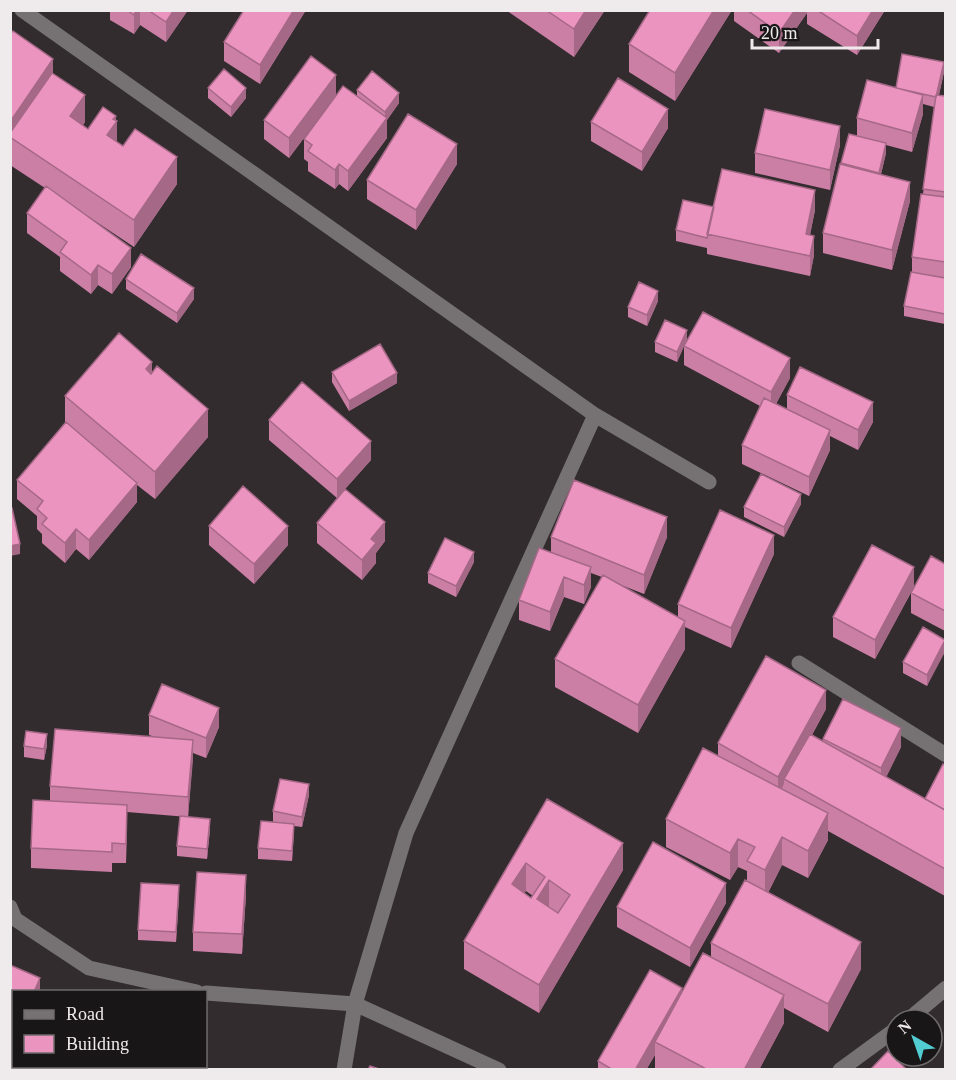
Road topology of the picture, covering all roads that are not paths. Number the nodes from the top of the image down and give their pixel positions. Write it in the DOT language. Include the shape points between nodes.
graph roads {
  1 [pos="22,10"];
  2 [pos="594,414"];
  3 [pos="709,482"];
  4 [pos="800,663"];
  5 [pos="945,755"];
  6 [pos="10,908"];
  7 [pos="945,988"];
  8 [pos="188,990"];
  9 [pos="207,993"];
  10 [pos="355,1004"];
  11 [pos="922,1008"];
  12 [pos="884,1038"];
  13 [pos="344,1070"];
  14 [pos="499,1070"];
  15 [pos="840,1070"];
  1 -- 2 [label="street"];
  2 -- 3 [label="street"];
  2 -- 10 [label="street" via="406,833"];
  4 -- 5 [label="street"];
  6 -- 8 [label="street" via="15,919 89,968"];
  7 -- 11 [label="street"];
  9 -- 10 [label="street"];
  10 -- 13 [label="street"];
  10 -- 14 [label="street"];
  12 -- 15 [label="street"];
}
